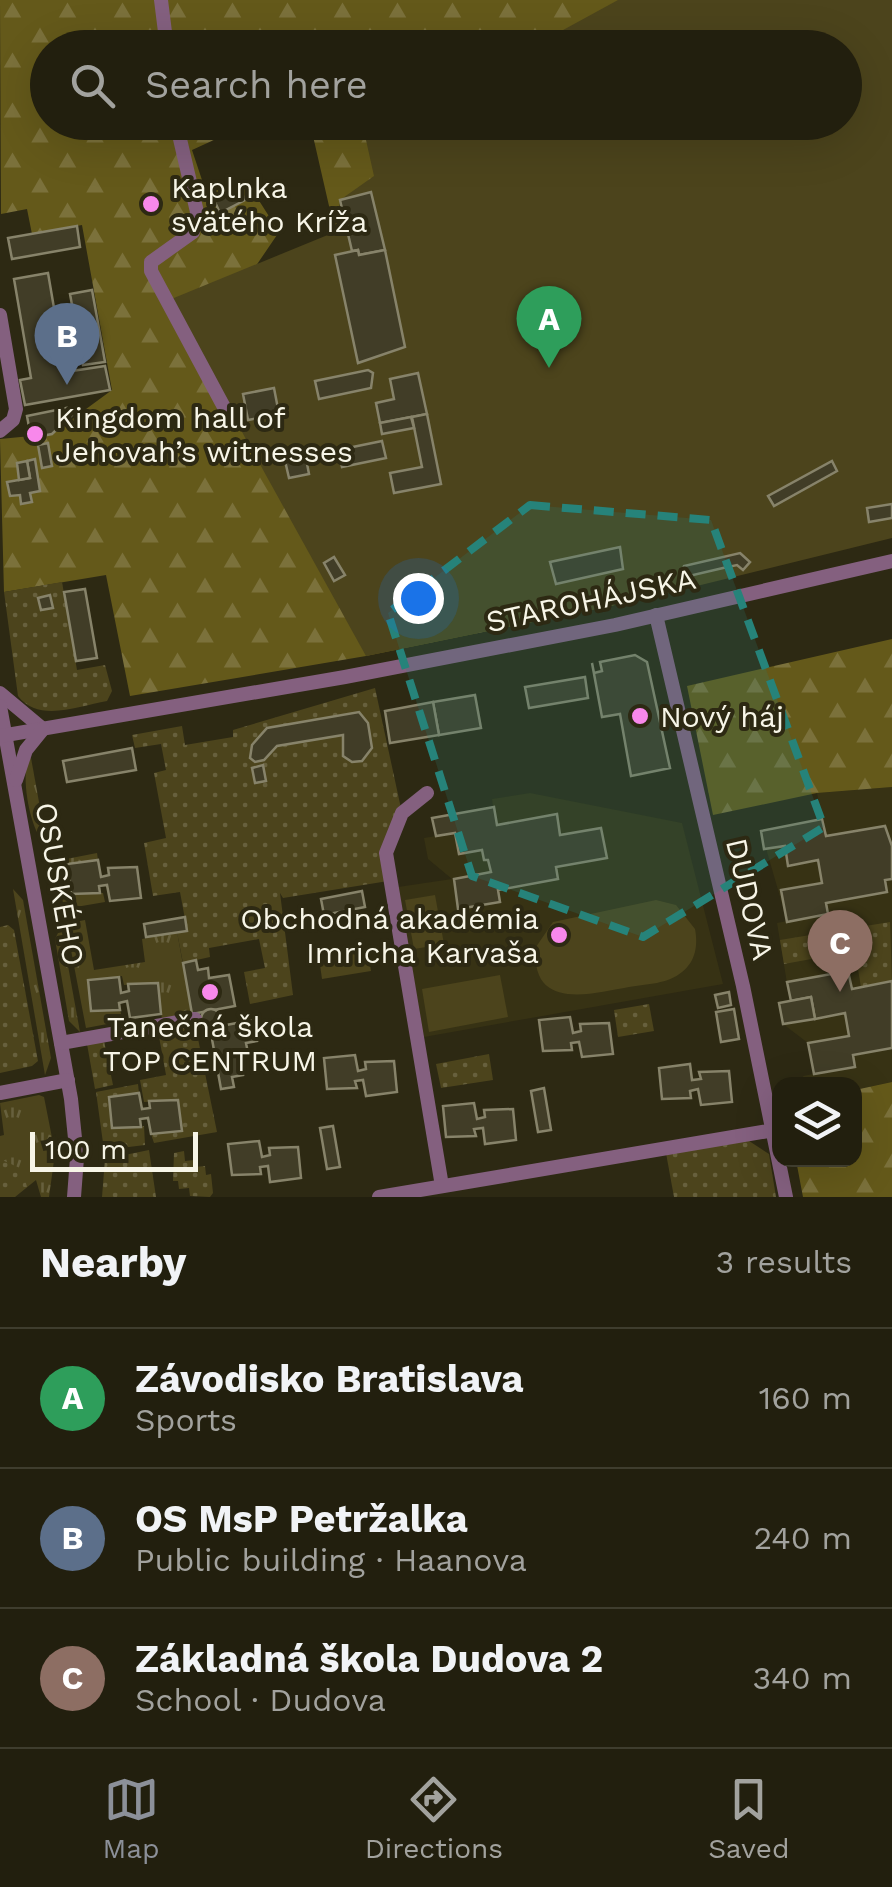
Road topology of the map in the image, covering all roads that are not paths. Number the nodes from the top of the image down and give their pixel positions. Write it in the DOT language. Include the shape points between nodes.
graph roads {
  1 [pos="162,0"];
  2 [pos="165,30"];
  3 [pos="180,140"];
  4 [pos="0,314"];
  5 [pos="232,422"];
  6 [pos="0,431"];
  7 [pos="892,561"];
  8 [pos="656,615"];
  9 [pos="0,693"];
  10 [pos="0,706"];
  11 [pos="43,728"];
  12 [pos="2,735"];
  13 [pos="0,776"];
  14 [pos="14,786"];
  15 [pos="427,793"];
  16 [pos="195,1019"];
  17 [pos="61,1043"];
  18 [pos="68,1080"];
  19 [pos="0,1092"];
  20 [pos="772,1121"];
  21 [pos="772,1130"];
  22 [pos="781,1167"];
  23 [pos="442,1186"];
  24 [pos="74,1197"];
  25 [pos="379,1197"];
  26 [pos="786,1197"];
  1 -- 2 [label="street"];
  3 -- 5 [label="street" via="197,212 193,232 151,262 151,271"];
  4 -- 6 [label="street" via="16,409"];
  7 -- 8 [label="street, STAROHÁJSKA"];
  8 -- 11 [label="street, STAROHÁJSKA" via="386,670"];
  8 -- 20 [label="street, DUDOVA"];
  9 -- 11 [label="street"];
  10 -- 12 [label="street, OSUSKÉHO"];
  11 -- 12 [label="street, STAROHÁJSKA"];
  11 -- 14 [label="street" via="26,750"];
  12 -- 14 [label="street, OSUSKÉHO"];
  13 -- 14 [label="street"];
  14 -- 17 [label="street, OSUSKÉHO"];
  15 -- 23 [label="street" via="402,813 386,853"];
  16 -- 17 [label="street"];
  17 -- 18 [label="street, OSUSKÉHO"];
  18 -- 19 [label="street"];
  18 -- 24 [label="street, OSUSKÉHO"];
  21 -- 23 [label="street"];
  22 -- 26 [label="street, DUDOVA"];
  23 -- 25 [label="street"];
}
